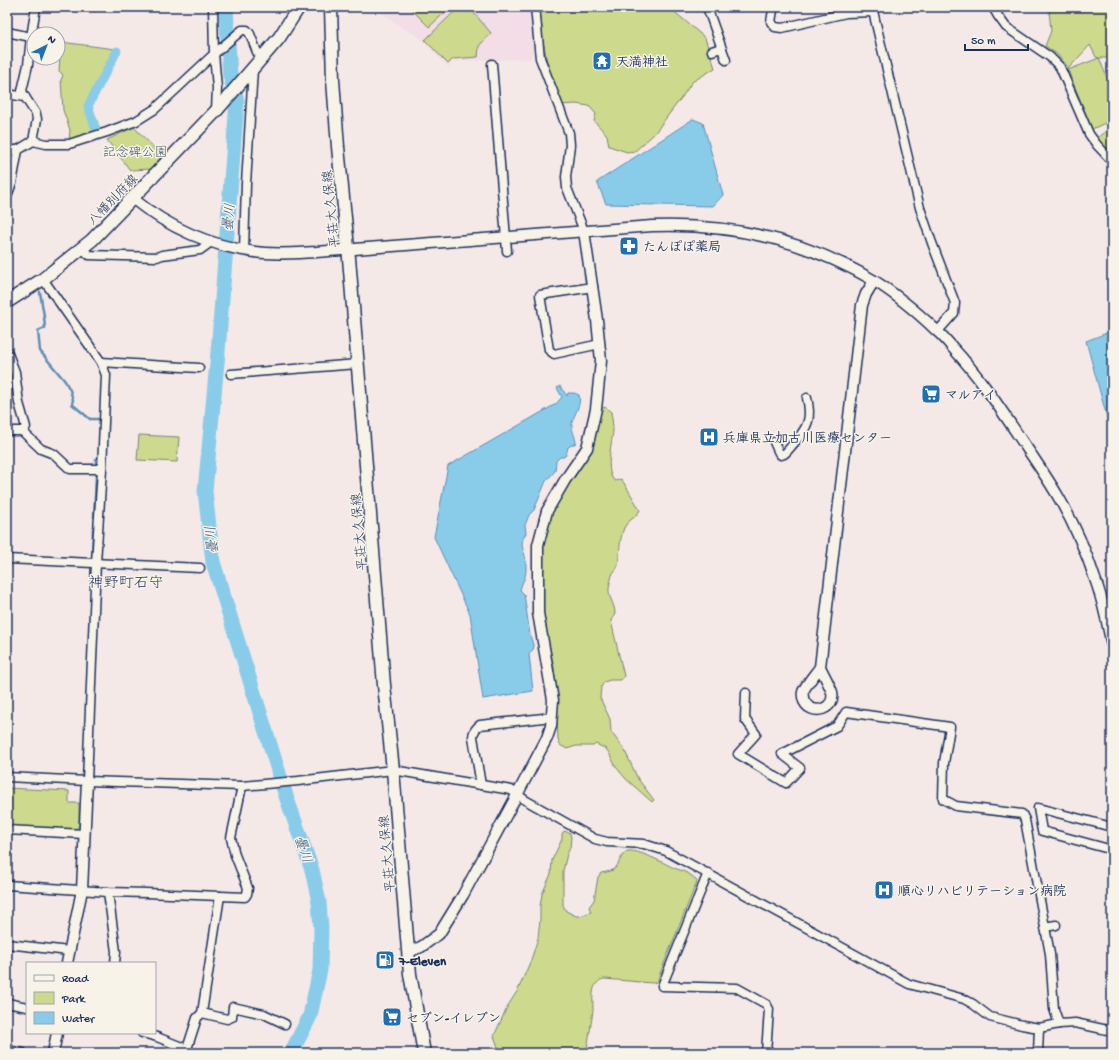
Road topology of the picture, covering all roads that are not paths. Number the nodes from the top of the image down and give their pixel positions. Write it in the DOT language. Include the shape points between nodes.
graph roads {
  1 [pos="36,7"];
  2 [pos="213,7"];
  3 [pos="299,7"];
  4 [pos="331,7"];
  5 [pos="535,7"];
  6 [pos="707,7"];
  7 [pos="772,7"];
  8 [pos="992,7"];
  9 [pos="873,10"];
  10 [pos="33,26"];
  11 [pos="7,32"];
  12 [pos="26,36"];
  13 [pos="721,48"];
  14 [pos="712,51"];
  15 [pos="214,54"];
  16 [pos="263,56"];
  17 [pos="726,60"];
  18 [pos="492,64"];
  19 [pos="28,66"];
  20 [pos="253,69"];
  21 [pos="7,94"];
  22 [pos="25,97"];
  23 [pos="216,111"];
  24 [pos="33,141"];
  25 [pos="7,150"];
  26 [pos="18,150"];
  27 [pos="1112,161"];
  28 [pos="7,196"];
  29 [pos="132,198"];
  30 [pos="584,231"];
  31 [pos="507,238"];
  32 [pos="211,242"];
  33 [pos="82,248"];
  34 [pos="244,250"];
  35 [pos="348,250"];
  36 [pos="507,251"];
  37 [pos="43,279"];
  38 [pos="874,281"];
  39 [pos="593,287"];
  40 [pos="7,302"];
  41 [pos="938,331"];
  42 [pos="600,344"];
  43 [pos="7,352"];
  44 [pos="101,362"];
  45 [pos="358,364"];
  46 [pos="199,368"];
  47 [pos="231,374"];
  48 [pos="807,398"];
  49 [pos="7,431"];
  50 [pos="22,431"];
  51 [pos="774,442"];
  52 [pos="102,469"];
  53 [pos="7,560"];
  54 [pos="96,563"];
  55 [pos="200,568"];
  56 [pos="1112,644"];
  57 [pos="820,667"];
  58 [pos="746,693"];
  59 [pos="552,717"];
  60 [pos="393,770"];
  61 [pos="7,777"];
  62 [pos="87,781"];
  63 [pos="481,785"];
  64 [pos="242,786"];
  65 [pos="517,795"];
  66 [pos="1112,827"];
  67 [pos="7,830"];
  68 [pos="84,834"];
  69 [pos="1112,846"];
  70 [pos="708,873"];
  71 [pos="7,885"];
  72 [pos="82,890"];
  73 [pos="108,892"];
  74 [pos="220,896"];
  75 [pos="1056,925"];
  76 [pos="1045,927"];
  77 [pos="7,944"];
  78 [pos="69,951"];
  79 [pos="408,952"];
  80 [pos="67,962"];
  81 [pos="115,962"];
  82 [pos="7,1003"];
  83 [pos="26,1007"];
  84 [pos="202,1013"];
  85 [pos="285,1024"];
  86 [pos="1059,1024"];
  87 [pos="1039,1028"];
  88 [pos="1112,1031"];
  89 [pos="57,1034"];
  90 [pos="146,1034"];
  91 [pos="7,1050"];
  92 [pos="187,1051"];
  93 [pos="23,1053"];
  94 [pos="53,1053"];
  95 [pos="424,1053"];
  96 [pos="766,1053"];
  97 [pos="1038,1053"];
  1 -- 10 [label="street"];
  2 -- 15 [label="street"];
  3 -- 16 [label="main road, 八幡別府線"];
  4 -- 35 [label="main road, 平荘大久保線" via="333,80"];
  5 -- 30 [label="street" via="540,58 569,133 567,188"];
  6 -- 13 [label="street"];
  7 -- 9 [label="street" via="771,22 775,27 782,28 846,13"];
  8 -- 27 [label="street" via="1006,27 1060,66 1089,134"];
  9 -- 41 [label="street" via="920,208 955,303 954,313"];
  11 -- 12 [label="street"];
  13 -- 14 [label="street"];
  13 -- 17 [label="street"];
  15 -- 16 [label="street" via="242,30 247,30 257,52"];
  15 -- 23 [label="street"];
  15 -- 24 [label="street" via="155,110 136,121 69,144"];
  16 -- 20 [label="main road, 八幡別府線"];
  18 -- 31 [label="street"];
  19 -- 22 [label="street" via="22,91"];
  20 -- 23 [label="main road, 八幡別府線"];
  20 -- 34 [label="street"];
  21 -- 22 [label="street"];
  22 -- 24 [label="street" via="37,119"];
  23 -- 29 [label="main road, 八幡別府線"];
  24 -- 26 [label="street"];
  25 -- 26 [label="street"];
  26 -- 28 [label="street"];
  29 -- 32 [label="street" via="163,220"];
  29 -- 33 [label="main road, 八幡別府線"];
  30 -- 31 [label="street"];
  30 -- 38 [label="street" via="677,225 736,230 766,236 809,250"];
  30 -- 39 [label="street"];
  31 -- 35 [label="street"];
  31 -- 36 [label="street"];
  32 -- 33 [label="street" via="200,250 157,257 89,255"];
  32 -- 34 [label="street"];
  33 -- 37 [label="main road, 八幡別府線"];
  34 -- 35 [label="street" via="284,254"];
  35 -- 45 [label="main road, 平荘大久保線"];
  37 -- 40 [label="main road, 八幡別府線"];
  37 -- 44 [label="street"];
  38 -- 41 [label="street"];
  38 -- 57 [label="street" via="862,305"];
  39 -- 42 [label="street"];
  39 -- 42 [label="street" via="540,295 549,350 554,354"];
  41 -- 56 [label="street" via="993,397 1059,498 1082,544 1096,580"];
  42 -- 59 [label="street" via="602,361 598,397 587,448 546,511 538,545 538,613 553,700"];
  43 -- 50 [label="street" via="15,372 19,403 26,427"];
  44 -- 46 [label="street"];
  44 -- 52 [label="street" via="106,375"];
  45 -- 47 [label="street"];
  45 -- 60 [label="main road, 平荘大久保線"];
  48 -- 51 [label="street" via="810,410 807,425 802,433 781,455"];
  49 -- 50 [label="street"];
  50 -- 52 [label="street" via="41,449 54,454 70,469"];
  52 -- 54 [label="street"];
  53 -- 54 [label="street"];
  54 -- 55 [label="street"];
  54 -- 62 [label="street"];
  58 -- 76 [label="street" via="746,719 756,734 738,754 786,783 800,768 782,754 837,726 846,712 950,727 944,763 943,799 956,806 1022,814"];
  59 -- 63 [label="street" via="480,725 476,728 473,737"];
  59 -- 65 [label="street" via="552,726 547,738"];
  60 -- 63 [label="street"];
  60 -- 64 [label="street"];
  60 -- 79 [label="main road, 平荘大久保線"];
  61 -- 62 [label="street"];
  62 -- 64 [label="street"];
  62 -- 68 [label="street"];
  63 -- 65 [label="street" via="511,790"];
  64 -- 74 [label="street" via="231,838 234,855 248,888 248,894 245,897"];
  65 -- 70 [label="street" via="595,839 644,844 666,851"];
  65 -- 79 [label="street" via="439,934 421,947"];
  66 -- 69 [label="street" via="1038,808 1042,831 1109,849"];
  67 -- 68 [label="street"];
  68 -- 72 [label="street"];
  70 -- 87 [label="street" via="910,984 964,999 990,1017"];
  70 -- 96 [label="street" via="662,986 737,988 766,1004 769,1009"];
  71 -- 72 [label="street"];
  72 -- 73 [label="street"];
  72 -- 78 [label="street"];
  73 -- 74 [label="street"];
  73 -- 81 [label="street"];
  74 -- 84 [label="street"];
  75 -- 76 [label="street"];
  76 -- 86 [label="street" via="1050,954 1054,1009"];
  77 -- 78 [label="street"];
  78 -- 80 [label="street"];
  79 -- 95 [label="main road, 平荘大久保線"];
  82 -- 83 [label="street"];
  84 -- 85 [label="street" via="227,1019 232,1017 233,1007 264,1014"];
  84 -- 92 [label="street" via="197,1018"];
  86 -- 87 [label="street"];
  86 -- 88 [label="street" via="1076,1023"];
  87 -- 97 [label="street"];
  89 -- 94 [label="street"];
  90 -- 92 [label="street"];
  91 -- 93 [label="street"];
}
